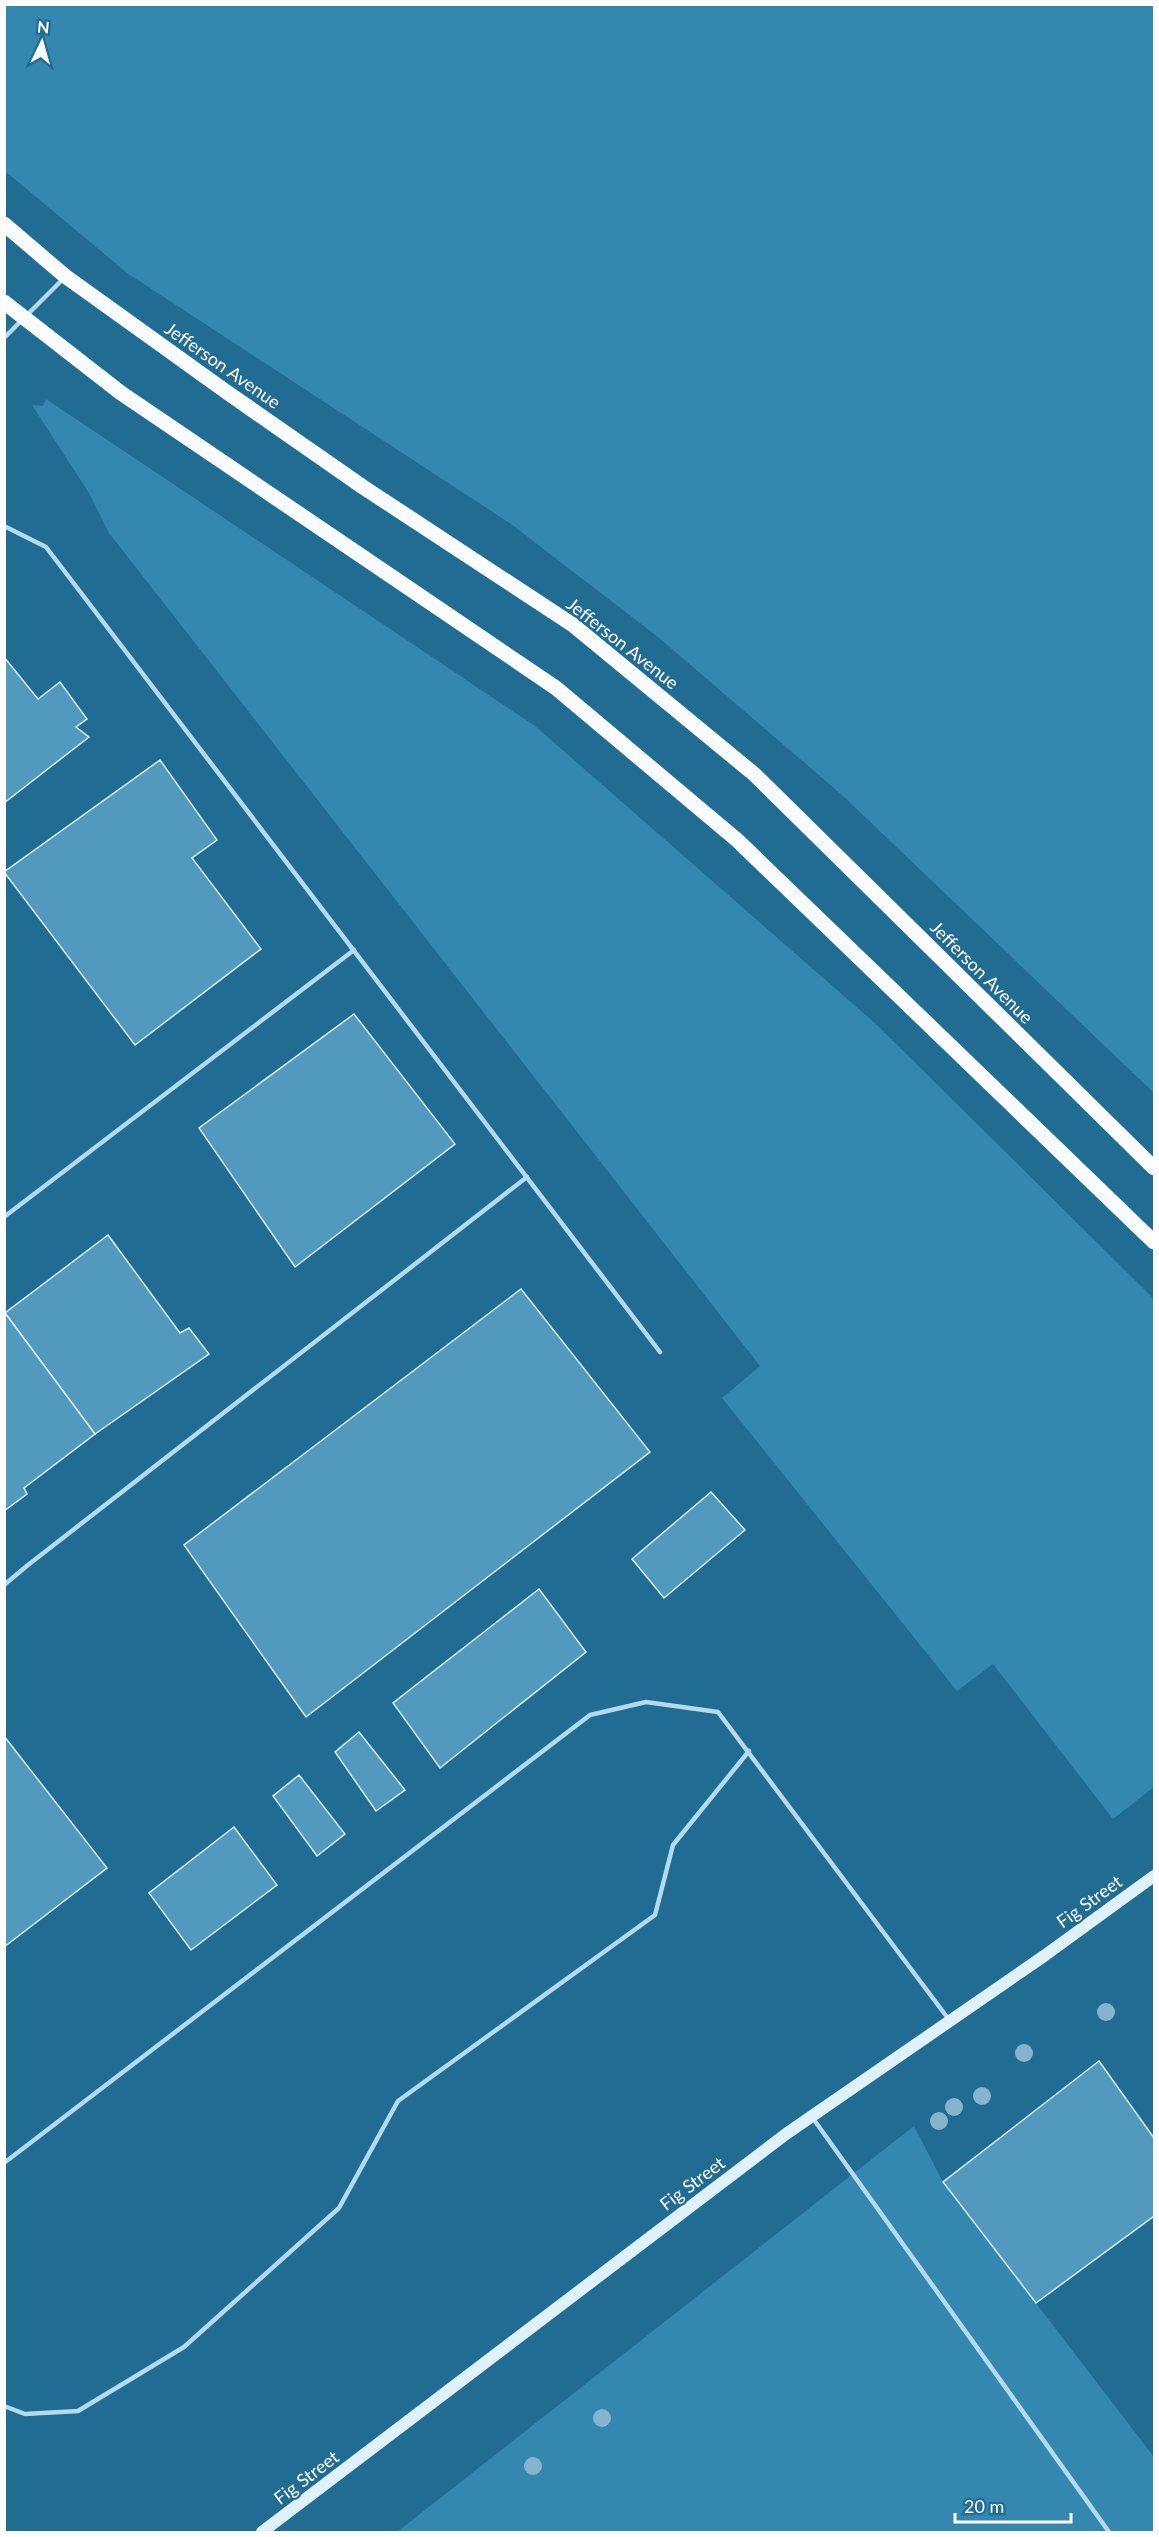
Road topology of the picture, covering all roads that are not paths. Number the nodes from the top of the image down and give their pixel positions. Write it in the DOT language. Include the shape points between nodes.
graph roads {
  1 [pos="4,225"];
  2 [pos="65,276"];
  3 [pos="4,302"];
  4 [pos="25,319"];
  5 [pos="4,338"];
  6 [pos="4,526"];
  7 [pos="354,950"];
  8 [pos="1155,1168"];
  9 [pos="527,1177"];
  10 [pos="4,1217"];
  11 [pos="1155,1242"];
  12 [pos="660,1352"];
  13 [pos="4,1585"];
  14 [pos="749,1751"];
  15 [pos="1155,1876"];
  16 [pos="950,2020"];
  17 [pos="812,2117"];
  18 [pos="4,2163"];
  19 [pos="4,2406"];
  20 [pos="262,2532"];
  21 [pos="1109,2532"];
  1 -- 2 [label="main road, Jefferson Avenue"];
  2 -- 4 [label="lane"];
  2 -- 8 [label="main road, Jefferson Avenue" via="363,487 573,625 609,654 754,774"];
  3 -- 4 [label="main road"];
  4 -- 5 [label="lane"];
  4 -- 11 [label="main road" via="215,459 556,688 737,840"];
  6 -- 7 [label="lane" via="46,547"];
  7 -- 9 [label="lane"];
  7 -- 10 [label="lane"];
  9 -- 12 [label="lane"];
  9 -- 13 [label="lane"];
  14 -- 16 [label="lane"];
  14 -- 18 [label="lane" via="718,1712 646,1701 590,1714"];
  14 -- 19 [label="lane" via="673,1845 656,1915 398,2101 339,2208 184,2347 78,2411 25,2414"];
  15 -- 16 [label="street, Fig Street"];
  16 -- 17 [label="street, Fig Street"];
  17 -- 20 [label="street, Fig Street"];
  17 -- 21 [label="lane"];
}
